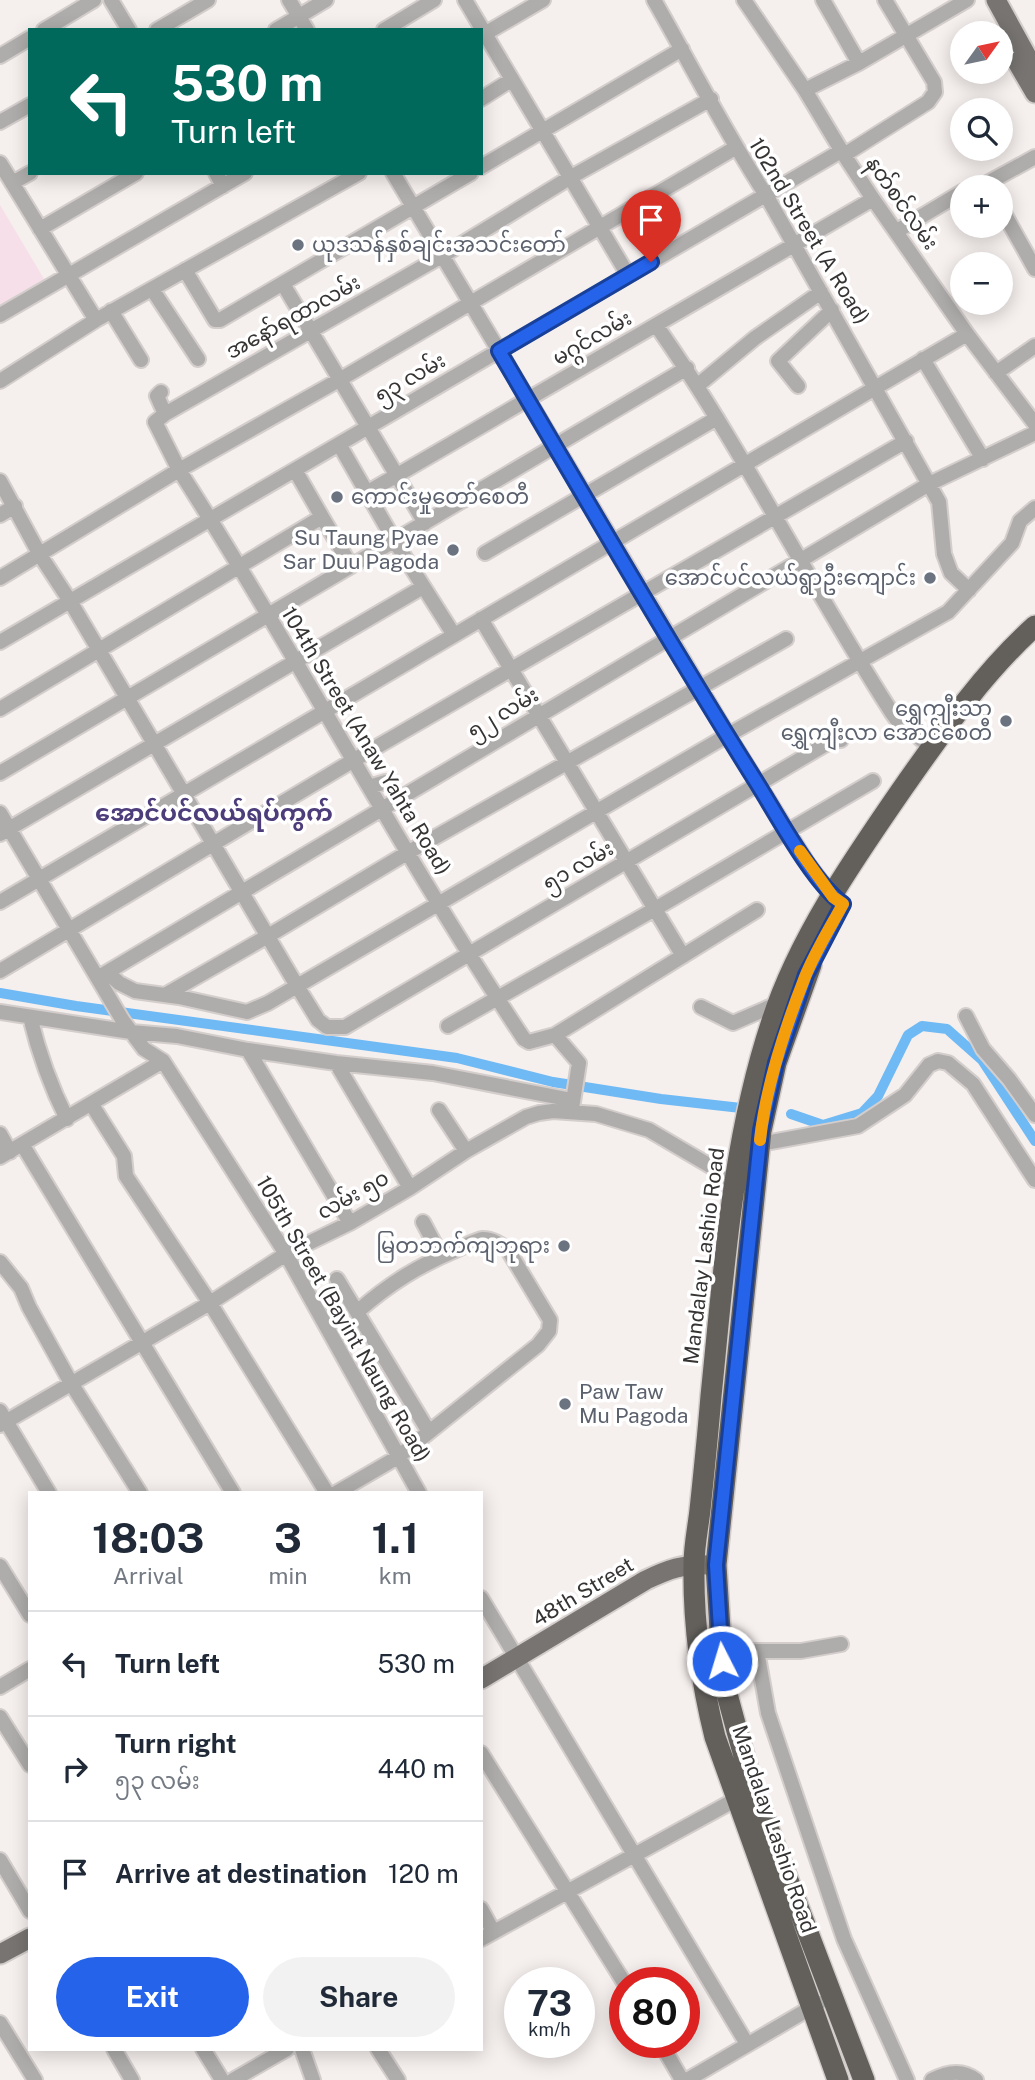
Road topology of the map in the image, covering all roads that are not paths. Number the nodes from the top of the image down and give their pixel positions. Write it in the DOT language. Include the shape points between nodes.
graph roads {
  1 [pos="94,0"];
  2 [pos="111,0"];
  3 [pos="208,0"];
  4 [pos="289,0"];
  5 [pos="326,0"];
  6 [pos="434,0"];
  7 [pos="465,0"];
  8 [pos="543,0"];
  9 [pos="654,0"];
  10 [pos="744,0"];
  11 [pos="823,0"];
  12 [pos="886,0"];
  13 [pos="967,0"];
  14 [pos="982,0"];
  15 [pos="997,0"];
  16 [pos="299,16"];
  17 [pos="994,21"];
  18 [pos="47,28"];
  19 [pos="128,28"];
  20 [pos="160,28"];
  21 [pos="279,28"];
  22 [pos="306,28"];
  23 [pos="387,28"];
  24 [pos="479,28"];
  25 [pos="483,35"];
  26 [pos="905,35"];
  27 [pos="28,39"];
  28 [pos="682,49"];
  29 [pos="1013,54"];
  30 [pos="0,56"];
  31 [pos="859,62"];
  32 [pos="1035,71"];
  33 [pos="511,80"];
  34 [pos="805,90"];
  35 [pos="1035,93"];
  36 [pos="483,98"];
  37 [pos="711,99"];
  38 [pos="28,106"];
  39 [pos="0,122"];
  40 [pos="543,130"];
  41 [pos="735,148"];
  42 [pos="842,153"];
  43 [pos="1035,158"];
  44 [pos="0,163"];
  45 [pos="483,166"];
  46 [pos="28,174"];
  47 [pos="133,175"];
  48 [pos="238,175"];
  49 [pos="355,175"];
  50 [pos="394,175"];
  51 [pos="468,175"];
  52 [pos="1002,175"];
  53 [pos="571,177"];
  54 [pos="219,180"];
  55 [pos="12,183"];
  56 [pos="766,195"];
  57 [pos="873,199"];
  58 [pos="950,199"];
  59 [pos="413,208"];
  60 [pos="599,228"];
  61 [pos="40,229"];
  62 [pos="1013,230"];
  63 [pos="897,231"];
  64 [pos="794,245"];
  65 [pos="442,256"];
  66 [pos="1035,269"];
  67 [pos="185,270"];
  68 [pos="628,275"];
  69 [pos="69,276"];
  70 [pos="283,284"];
  71 [pos="152,289"];
  72 [pos="821,292"];
  73 [pos="470,304"];
  74 [pos="832,310"];
  75 [pos="111,311"];
  76 [pos="0,315"];
  77 [pos="96,320"];
  78 [pos="656,325"];
  79 [pos="311,332"];
  80 [pos="967,334"];
  81 [pos="1035,346"];
  82 [pos="499,351"];
  83 [pos="141,359"];
  84 [pos="198,359"];
  85 [pos="923,359"];
  86 [pos="687,368"];
  87 [pos="996,373"];
  88 [pos="339,380"];
  89 [pos="0,381"];
  90 [pos="698,386"];
  91 [pos="798,386"];
  92 [pos="877,388"];
  93 [pos="161,392"];
  94 [pos="527,399"];
  95 [pos="165,414"];
  96 [pos="717,418"];
  97 [pos="1035,424"];
  98 [pos="155,426"];
  99 [pos="368,427"];
  100 [pos="1035,433"];
  101 [pos="906,440"];
  102 [pos="339,443"];
  103 [pos="556,447"];
  104 [pos="983,459"];
  105 [pos="746,464"];
  106 [pos="179,470"];
  107 [pos="295,470"];
  108 [pos="397,474"];
  109 [pos="0,481"];
  110 [pos="929,484"];
  111 [pos="368,492"];
  112 [pos="584,495"];
  113 [pos="15,506"];
  114 [pos="1035,508"];
  115 [pos="0,515"];
  116 [pos="322,517"];
  117 [pos="776,517"];
  118 [pos="210,519"];
  119 [pos="425,523"];
  120 [pos="394,540"];
  121 [pos="613,542"];
  122 [pos="485,553"];
  123 [pos="40,555"];
  124 [pos="799,561"];
  125 [pos="351,566"];
  126 [pos="239,568"];
  127 [pos="0,578"];
  128 [pos="423,587"];
  129 [pos="969,590"];
  130 [pos="643,594"];
  131 [pos="70,601"];
  132 [pos="267,614"];
  133 [pos="481,619"];
  134 [pos="1035,626"];
  135 [pos="454,635"];
  136 [pos="669,639"];
  137 [pos="786,639"];
  138 [pos="0,642"];
  139 [pos="1035,642"];
  140 [pos="99,649"];
  141 [pos="294,660"];
  142 [pos="859,661"];
  143 [pos="512,670"];
  144 [pos="699,688"];
  145 [pos="127,696"];
  146 [pos="0,709"];
  147 [pos="324,711"];
  148 [pos="539,716"];
  149 [pos="727,736"];
  150 [pos="841,740"];
  151 [pos="155,744"];
  152 [pos="931,748"];
  153 [pos="354,760"];
  154 [pos="567,763"];
  155 [pos="0,773"];
  156 [pos="873,780"];
  157 [pos="386,782"];
  158 [pos="759,786"];
  159 [pos="369,787"];
  160 [pos="184,794"];
  161 [pos="382,809"];
  162 [pos="0,813"];
  163 [pos="597,813"];
  164 [pos="786,830"];
  165 [pos="5,831"];
  166 [pos="213,844"];
  167 [pos="407,853"];
  168 [pos="628,862"];
  169 [pos="39,879"];
  170 [pos="243,892"];
  171 [pos="838,900"];
  172 [pos="0,902"];
  173 [pos="438,904"];
  174 [pos="655,909"];
  175 [pos="757,910"];
  176 [pos="69,929"];
  177 [pos="268,936"];
  178 [pos="469,952"];
  179 [pos="683,956"];
  180 [pos="0,971"];
  181 [pos="103,975"];
  182 [pos="297,986"];
  183 [pos="165,995"];
  184 [pos="496,998"];
  185 [pos="779,1003"];
  186 [pos="701,1007"];
  187 [pos="0,1012"];
  188 [pos="966,1016"];
  189 [pos="30,1017"];
  190 [pos="448,1026"];
  191 [pos="127,1027"];
  192 [pos="555,1035"];
  193 [pos="248,1050"];
  194 [pos="163,1061"];
  195 [pos="336,1063"];
  196 [pos="92,1105"];
  197 [pos="572,1106"];
  198 [pos="439,1110"];
  199 [pos="1035,1115"];
  200 [pos="67,1119"];
  201 [pos="0,1134"];
  202 [pos="751,1145"];
  203 [pos="11,1151"];
  204 [pos="466,1151"];
  205 [pos="1035,1180"];
  206 [pos="410,1188"];
  207 [pos="734,1190"];
  208 [pos="423,1222"];
  209 [pos="350,1223"];
  210 [pos="286,1254"];
  211 [pos="442,1256"];
  212 [pos="0,1262"];
  213 [pos="337,1279"];
  214 [pos="209,1303"];
  215 [pos="357,1312"];
  216 [pos="142,1342"];
  217 [pos="71,1383"];
  218 [pos="2,1419"];
  219 [pos="429,1432"];
  220 [pos="398,1457"];
  221 [pos="48,1491"];
  222 [pos="139,1491"];
  223 [pos="232,1491"];
  224 [pos="326,1491"];
  225 [pos="339,1491"];
  226 [pos="418,1491"];
  227 [pos="694,1564"];
  228 [pos="716,1565"];
  229 [pos="0,1566"];
  230 [pos="483,1601"];
  231 [pos="28,1612"];
  232 [pos="698,1636"];
  233 [pos="720,1637"];
  234 [pos="841,1644"];
  235 [pos="757,1651"];
  236 [pos="517,1659"];
  237 [pos="722,1661"];
  238 [pos="28,1670"];
  239 [pos="483,1678"];
  240 [pos="0,1687"];
  241 [pos="0,1717"];
  242 [pos="742,1746"];
  243 [pos="720,1752"];
  244 [pos="483,1756"];
  245 [pos="28,1762"];
  246 [pos="745,1794"];
  247 [pos="634,1854"];
  248 [pos="0,1860"];
  249 [pos="568,1890"];
  250 [pos="28,1908"];
  251 [pos="483,1918"];
  252 [pos="808,1934"];
  253 [pos="487,1935"];
  254 [pos="28,1939"];
  255 [pos="788,1943"];
  256 [pos="0,1954"];
  257 [pos="615,1967"];
  258 [pos="833,1996"];
  259 [pos="811,2007"];
  260 [pos="0,2023"];
  261 [pos="747,2044"];
  262 [pos="115,2051"];
  263 [pos="204,2051"];
  264 [pos="284,2051"];
  265 [pos="303,2051"];
  266 [pos="379,2051"];
  267 [pos="671,2058"];
  268 [pos="35,2080"];
  269 [pos="132,2080"];
  270 [pos="222,2080"];
  271 [pos="233,2080"];
  272 [pos="313,2080"];
  273 [pos="398,2080"];
  274 [pos="685,2080"];
  275 [pos="838,2080"];
  276 [pos="864,2080"];
  277 [pos="907,2080"];
  278 [pos="932,2080"];
  279 [pos="976,2080"];
  1 -- 18 [label="street"];
  2 -- 19 [label="street"];
  3 -- 20 [label="street"];
  4 -- 16 [label="street"];
  5 -- 16 [label="street"];
  6 -- 23 [label="street"];
  7 -- 24 [label="street"];
  8 -- 25 [label="street"];
  9 -- 28 [label="street, 102nd Street (A Road)"];
  10 -- 34 [label="street, နတ်စင်လမ်း"];
  11 -- 31 [label="street"];
  12 -- 26 [label="street, ၅၃ လမ်း"];
  13 -- 26 [label="street"];
  14 -- 17 [label="main road"];
  15 -- 32 [label="main road"];
  16 -- 21 [label="street"];
  16 -- 22 [label="street"];
  25 -- 33 [label="street"];
  26 -- 31 [label="street"];
  26 -- 42 [label="street, ၅၃ လမ်း" via="934,82 932,98"];
  27 -- 30 [label="street"];
  28 -- 37 [label="street, 102nd Street (A Road)"];
  28 -- 40 [label="street"];
  29 -- 35 [label="main road"];
  31 -- 34 [label="street"];
  33 -- 36 [label="street"];
  33 -- 40 [label="street"];
  34 -- 42 [label="street, နတ်စင်လမ်း"];
  37 -- 41 [label="street, 102nd Street (A Road)"];
  37 -- 53 [label="street, အနော်ရထာလမ်း"];
  38 -- 39 [label="street"];
  40 -- 45 [label="street"];
  40 -- 53 [label="street"];
  41 -- 56 [label="street, 102nd Street (A Road)"];
  41 -- 60 [label="street"];
  42 -- 56 [label="street, ၅၃ လမ်း"];
  42 -- 57 [label="street, နတ်စင်လမ်း"];
  43 -- 52 [label="street"];
  44 -- 55 [label="street"];
  46 -- 55 [label="street"];
  47 -- 61 [label="street"];
  48 -- 54 [label="street"];
  49 -- 67 [label="street"];
  50 -- 59 [label="street"];
  51 -- 59 [label="street"];
  53 -- 60 [label="street"];
  53 -- 65 [label="street, အနော်ရထာလမ်း"];
  54 -- 69 [label="street"];
  55 -- 61 [label="street"];
  56 -- 64 [label="street, 102nd Street (A Road)"];
  56 -- 68 [label="street, ၅၃ လမ်း"];
  57 -- 63 [label="street, နတ်စင်လမ်း"];
  57 -- 64 [label="street, မဂ္ဂင်လမ်း"];
  58 -- 63 [label="street"];
  59 -- 65 [label="street"];
  59 -- 70 [label="street"];
  60 -- 68 [label="street"];
  60 -- 73 [label="street"];
  61 -- 69 [label="street"];
  62 -- 66 [label="street"];
  63 -- 80 [label="street, နတ်စင်လမ်း"];
  64 -- 72 [label="street, 102nd Street (A Road)"];
  64 -- 78 [label="street, မဂ္ဂင်လမ်း"];
  65 -- 73 [label="street"];
  65 -- 79 [label="street, အနော်ရထာလမ်း"];
  67 -- 70 [label="street" via="217,321"];
  67 -- 71 [label="street"];
  68 -- 82 [label="street, ၅၃ လမ်း"];
  69 -- 76 [label="street"];
  69 -- 77 [label="street"];
  70 -- 79 [label="street"];
  71 -- 75 [label="street"];
  71 -- 84 [label="street"];
  72 -- 74 [label="street, 102nd Street (A Road)"];
  72 -- 90 [label="street" via="755,338"];
  73 -- 82 [label="street"];
  73 -- 88 [label="street"];
  74 -- 91 [label="street" via="778,361"];
  74 -- 92 [label="street, 102nd Street (A Road)"];
  75 -- 77 [label="street"];
  75 -- 83 [label="street"];
  77 -- 89 [label="street"];
  78 -- 86 [label="street"];
  78 -- 94 [label="street, မဂ္ဂင်လမ်း"];
  79 -- 88 [label="street"];
  79 -- 95 [label="street, အနော်ရထာလမ်း"];
  80 -- 85 [label="street"];
  80 -- 87 [label="street, နတ်စင်လမ်း"];
  81 -- 87 [label="street"];
  82 -- 94 [label="street"];
  82 -- 99 [label="street, ၅၃ လမ်း"];
  85 -- 92 [label="street"];
  85 -- 104 [label="street"];
  86 -- 90 [label="street"];
  86 -- 103 [label="street"];
  87 -- 97 [label="street, နတ်စင်လမ်း"];
  88 -- 99 [label="street"];
  88 -- 106 [label="street"];
  90 -- 96 [label="street"];
  92 -- 101 [label="street, 102nd Street (A Road)"];
  92 -- 105 [label="street"];
  93 -- 95 [label="street" via="157,396"];
  94 -- 103 [label="street"];
  94 -- 108 [label="street, မဂ္ဂင်လမ်း"];
  95 -- 98 [label="street, အနော်ရထာလမ်း"];
  96 -- 105 [label="street"];
  96 -- 112 [label="street"];
  98 -- 106 [label="street, 104th Street (Anaw Yahta Road)"];
  99 -- 102 [label="street, ၅၃ လမ်း"];
  99 -- 108 [label="street"];
  100 -- 104 [label="street, ၅၂ လမ်း"];
  101 -- 110 [label="street, 102nd Street (A Road)"];
  101 -- 117 [label="street"];
  102 -- 107 [label="street, ၅၃ လမ်း"];
  102 -- 111 [label="street"];
  103 -- 112 [label="street"];
  103 -- 119 [label="street"];
  104 -- 110 [label="street, ၅၂ လမ်း"];
  105 -- 117 [label="street"];
  105 -- 121 [label="street"];
  106 -- 118 [label="street, 104th Street (Anaw Yahta Road)"];
  106 -- 123 [label="street"];
  107 -- 116 [label="street"];
  107 -- 118 [label="street, ၅၃ လမ်း"];
  108 -- 111 [label="street, မဂ္ဂင်လမ်း"];
  108 -- 119 [label="street"];
  109 -- 113 [label="street"];
  110 -- 124 [label="street, ၅၂ လမ်း"];
  110 -- 129 [label="street, 102nd Street (A Road)" via="939,502 944,554 951,573"];
  111 -- 120 [label="street"];
  112 -- 121 [label="street"];
  112 -- 122 [label="street"];
  113 -- 115 [label="street"];
  113 -- 123 [label="street"];
  114 -- 129 [label="street" via="1020,521 1012,543"];
  116 -- 125 [label="street"];
  116 -- 126 [label="street"];
  117 -- 124 [label="street"];
  117 -- 130 [label="street"];
  118 -- 126 [label="street, 104th Street (Anaw Yahta Road)"];
  118 -- 131 [label="street, ၅၃ လမ်း"];
  119 -- 120 [label="street"];
  120 -- 125 [label="street"];
  120 -- 128 [label="street"];
  121 -- 130 [label="street"];
  121 -- 133 [label="street"];
  123 -- 127 [label="street"];
  123 -- 131 [label="street"];
  124 -- 136 [label="street, ၅၂ လမ်း"];
  124 -- 142 [label="street"];
  125 -- 132 [label="street"];
  126 -- 132 [label="street, 104th Street (Anaw Yahta Road)"];
  126 -- 140 [label="street"];
  128 -- 135 [label="street"];
  128 -- 141 [label="street"];
  129 -- 142 [label="street" via="948,612"];
  130 -- 136 [label="street"];
  130 -- 143 [label="street"];
  131 -- 138 [label="street, ၅၃ လမ်း"];
  131 -- 140 [label="street"];
  132 -- 141 [label="street, 104th Street (Anaw Yahta Road)"];
  132 -- 145 [label="street"];
  133 -- 135 [label="street"];
  133 -- 143 [label="street"];
  134 -- 152 [label="highway, Mandalay Lashio Road" via="1008,650"];
  135 -- 147 [label="street"];
  136 -- 144 [label="street"];
  136 -- 148 [label="street, ၅၂ လမ်း"];
  137 -- 144 [label="street"];
  139 -- 171 [label="highway" via="978,705"];
  140 -- 145 [label="street"];
  140 -- 146 [label="street"];
  141 -- 147 [label="street, 104th Street (Anaw Yahta Road)"];
  141 -- 151 [label="street"];
  142 -- 149 [label="street"];
  142 -- 152 [label="street" via="902,727"];
  143 -- 148 [label="street"];
  143 -- 153 [label="street"];
  144 -- 149 [label="street"];
  144 -- 154 [label="street"];
  145 -- 151 [label="street"];
  145 -- 155 [label="street"];
  147 -- 153 [label="street, 104th Street (Anaw Yahta Road)"];
  147 -- 160 [label="street"];
  148 -- 154 [label="street"];
  148 -- 161 [label="street, ၅၂ လမ်း"];
  149 -- 158 [label="street"];
  149 -- 163 [label="street"];
  150 -- 158 [label="street, ၅၁ လမ်း" via="833,740"];
  151 -- 160 [label="street"];
  151 -- 165 [label="street"];
  152 -- 171 [label="highway, Mandalay Lashio Road" via="860,851"];
  153 -- 159 [label="street, 104th Street (Anaw Yahta Road)"];
  153 -- 166 [label="street"];
  154 -- 163 [label="street"];
  154 -- 167 [label="street"];
  156 -- 164 [label="street"];
  157 -- 159 [label="street"];
  158 -- 164 [label="street"];
  158 -- 168 [label="street, ၅၁ လမ်း"];
  159 -- 161 [label="street, 104th Street (Anaw Yahta Road)"];
  160 -- 166 [label="street"];
  160 -- 169 [label="street"];
  161 -- 167 [label="street, 104th Street (Anaw Yahta Road)"];
  161 -- 170 [label="street, ၅၂ လမ်း"];
  162 -- 165 [label="street"];
  163 -- 168 [label="street"];
  163 -- 173 [label="street"];
  164 -- 171 [label="street"];
  164 -- 174 [label="street"];
  165 -- 169 [label="street"];
  166 -- 170 [label="street"];
  166 -- 176 [label="street"];
  167 -- 173 [label="street, 104th Street (Anaw Yahta Road)"];
  167 -- 177 [label="street"];
  168 -- 174 [label="street"];
  168 -- 178 [label="street, ၅၁ လမ်း"];
  169 -- 172 [label="street"];
  169 -- 176 [label="street"];
  170 -- 177 [label="street"];
  170 -- 181 [label="street, ၅၂ လမ်း"];
  171 -- 185 [label="highway, Mandalay Lashio Road" via="794,968"];
  171 -- 202 [label="highway" via="806,975"];
  173 -- 178 [label="street, 104th Street (Anaw Yahta Road)"];
  173 -- 182 [label="street"];
  174 -- 179 [label="street"];
  174 -- 184 [label="street"];
  175 -- 179 [label="street"];
  176 -- 180 [label="street"];
  176 -- 181 [label="street"];
  177 -- 182 [label="street"];
  177 -- 183 [label="street"];
  178 -- 182 [label="street, ၅၁ လမ်း" via="345,1027 327,1027 318,1020"];
  178 -- 184 [label="street, 104th Street (Anaw Yahta Road)"];
  179 -- 192 [label="street"];
  181 -- 183 [label="street" via="127,988"];
  181 -- 191 [label="street, 105th Street (Bayint Naung Road)" via="106,991"];
  182 -- 183 [label="street" via="247,1012"];
  184 -- 190 [label="street"];
  184 -- 192 [label="street, 104th Street (Anaw Yahta Road)" via="524,1039 529,1042"];
  185 -- 186 [label="street" via="733,1023"];
  185 -- 202 [label="highway, Mandalay Lashio Road" via="748,1107"];
  187 -- 189 [label="street"];
  188 -- 199 [label="street" via="983,1049"];
  189 -- 191 [label="street"];
  189 -- 200 [label="street" via="41,1060"];
  191 -- 193 [label="street"];
  191 -- 194 [label="street, 105th Street (Bayint Naung Road)" via="144,1049"];
  192 -- 197 [label="street" via="580,1067"];
  193 -- 195 [label="street"];
  193 -- 209 [label="street"];
  194 -- 196 [label="street"];
  194 -- 210 [label="street, 105th Street (Bayint Naung Road)"];
  195 -- 197 [label="street" via="433,1073"];
  195 -- 206 [label="street"];
  196 -- 200 [label="street"];
  196 -- 214 [label="street" via="124,1156 126,1176"];
  197 -- 204 [label="street, လမ်း ၅၀" via="526,1117"];
  197 -- 207 [label="street, လမ်း ၅၀" via="649,1130 712,1167"];
  198 -- 204 [label="street"];
  200 -- 203 [label="street"];
  201 -- 203 [label="street"];
  202 -- 205 [label="street" via="859,1126 901,1097 938,1061 948,1063 973,1084"];
  202 -- 207 [label="highway, Mandalay Lashio Road"];
  202 -- 228 [label="highway"];
  203 -- 216 [label="street"];
  204 -- 206 [label="street, လမ်း ၅၀"];
  206 -- 209 [label="street, လမ်း ၅၀"];
  207 -- 227 [label="highway, Mandalay Lashio Road"];
  208 -- 211 [label="street"];
  209 -- 210 [label="street, လမ်း ၅၀"];
  210 -- 214 [label="street, လမ်း ၅၀"];
  210 -- 220 [label="street, 105th Street (Bayint Naung Road)"];
  211 -- 215 [label="street" via="387,1285"];
  211 -- 219 [label="street" via="484,1239 497,1242 508,1250 551,1321 550,1331 538,1345"];
  212 -- 217 [label="street" via="21,1288"];
  213 -- 215 [label="street"];
  214 -- 216 [label="street, လမ်း ၅၀"];
  214 -- 224 [label="street"];
  215 -- 219 [label="street"];
  216 -- 217 [label="street, လမ်း ၅၀"];
  216 -- 223 [label="street"];
  217 -- 218 [label="street, လမ်း ၅၀"];
  217 -- 222 [label="street"];
  218 -- 221 [label="street"];
  219 -- 220 [label="street"];
  220 -- 225 [label="street"];
  220 -- 226 [label="street, 105th Street (Bayint Naung Road)"];
  227 -- 228 [label="main road, 48th Street"];
  227 -- 232 [label="highway, Mandalay Lashio Road"];
  227 -- 236 [label="main road, 48th Street" via="646,1580"];
  228 -- 233 [label="highway"];
  229 -- 231 [label="street"];
  230 -- 236 [label="street"];
  232 -- 233 [label="highway"];
  232 -- 243 [label="highway, Mandalay Lashio Road" via="705,1698"];
  233 -- 237 [label="highway"];
  234 -- 235 [label="street"];
  235 -- 237 [label="street"];
  235 -- 277 [label="street" via="768,1713 844,1939"];
  236 -- 239 [label="main road, 48th Street"];
  236 -- 247 [label="street"];
  237 -- 242 [label="highway"];
  238 -- 240 [label="street"];
  241 -- 245 [label="street"];
  242 -- 243 [label="highway"];
  242 -- 246 [label="highway"];
  243 -- 246 [label="highway, Mandalay Lashio Road"];
  244 -- 249 [label="street"];
  246 -- 247 [label="street"];
  246 -- 252 [label="highway"];
  246 -- 255 [label="highway, Mandalay Lashio Road"];
  247 -- 249 [label="street"];
  247 -- 261 [label="street"];
  248 -- 250 [label="street"];
  249 -- 253 [label="street"];
  249 -- 257 [label="street"];
  251 -- 253 [label="street"];
  252 -- 255 [label="highway"];
  252 -- 258 [label="highway"];
  254 -- 256 [label="main road"];
  255 -- 259 [label="highway, Mandalay Lashio Road"];
  258 -- 259 [label="street"];
  258 -- 276 [label="highway"];
  259 -- 261 [label="street"];
  259 -- 275 [label="highway, Mandalay Lashio Road"];
  260 -- 268 [label="street"];
  261 -- 274 [label="street"];
  262 -- 269 [label="street"];
  263 -- 270 [label="street"];
  264 -- 271 [label="street"];
  265 -- 272 [label="street"];
  266 -- 273 [label="street"];
  267 -- 274 [label="street"];
  278 -- 279 [label="street" via="954,2072"];
}
